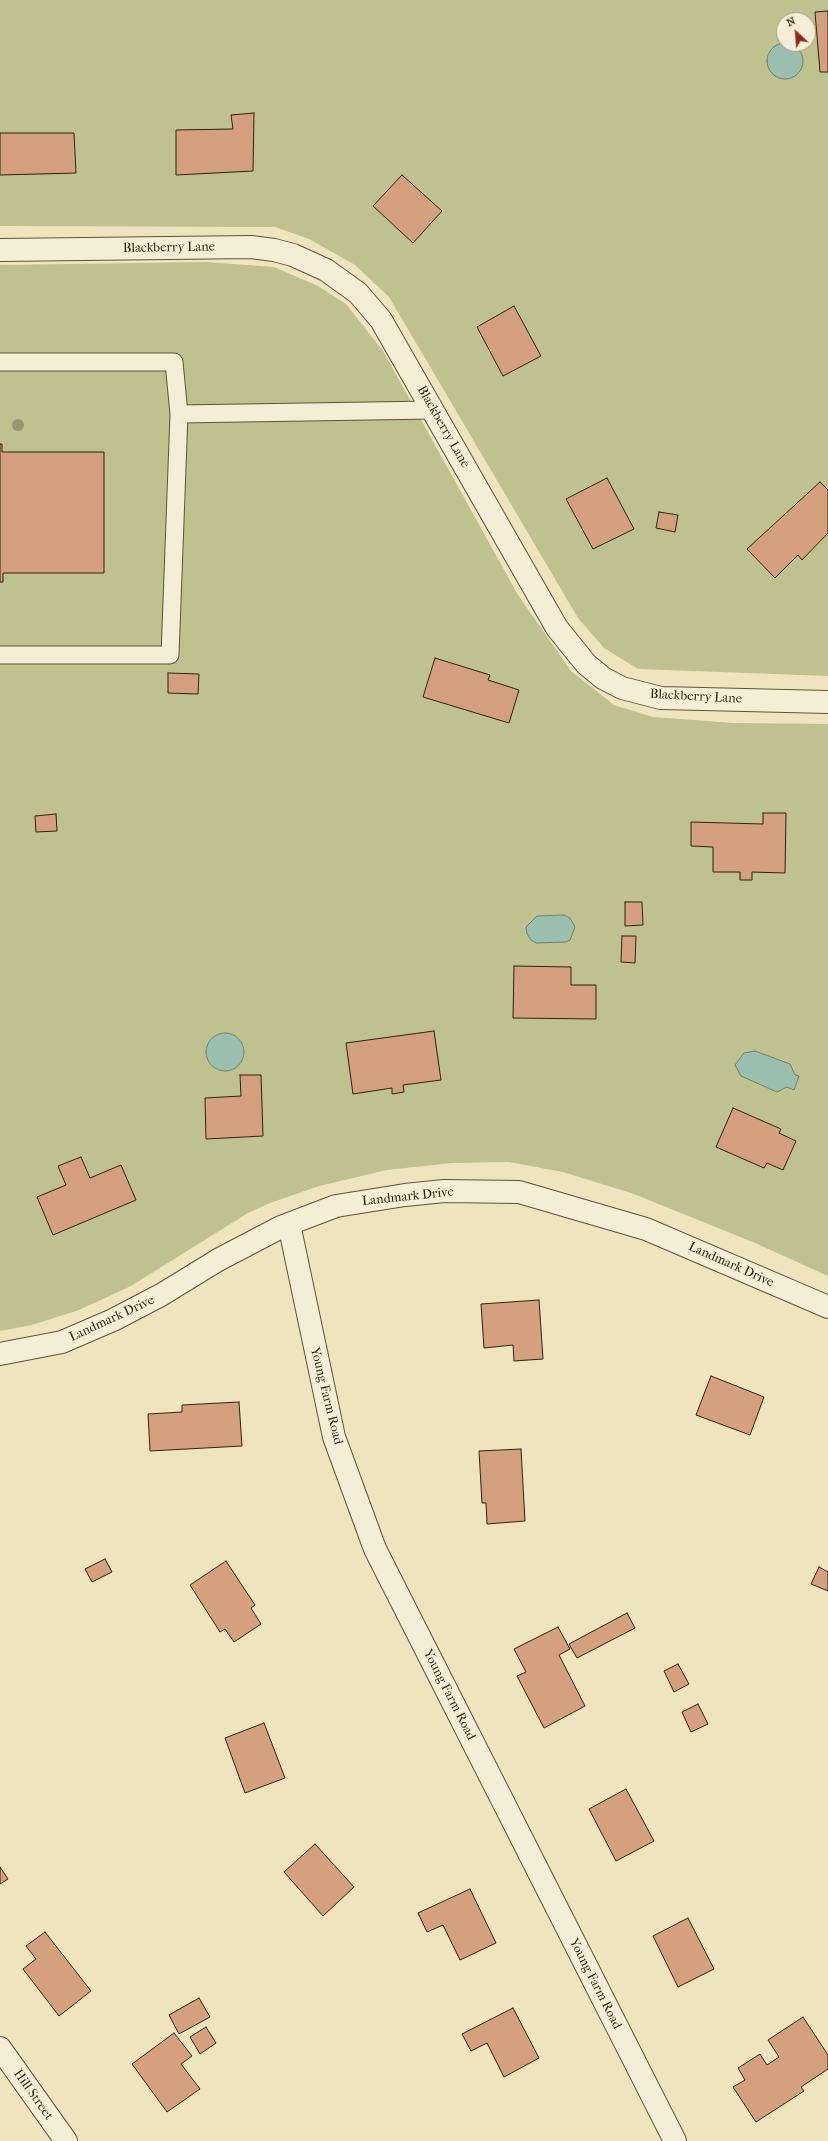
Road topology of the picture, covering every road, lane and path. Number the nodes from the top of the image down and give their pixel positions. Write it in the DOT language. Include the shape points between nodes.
graph roads {
  1 [pos="0,250"];
  2 [pos="0,362"];
  3 [pos="433,410"];
  4 [pos="179,414"];
  5 [pos="0,655"];
  6 [pos="828,702"];
  7 [pos="289,1224"];
  8 [pos="828,1307"];
  9 [pos="0,1354"];
  10 [pos="0,2048"];
  11 [pos="66,2141"];
  12 [pos="675,2141"];
  1 -- 3 [label="street, Blackberry Lane" via="251,247 293,255 344,281 372,307 391,335"];
  2 -- 4 [label="lane" via="174,362"];
  3 -- 4 [label="lane"];
  3 -- 6 [label="street, Blackberry Lane" via="557,628 583,661 603,678 622,688 661,698"];
  4 -- 5 [label="lane" via="170,655"];
  7 -- 8 [label="street, Landmark Drive" via="336,1206 405,1195 444,1191 519,1192 653,1231"];
  7 -- 9 [label="street, Landmark Drive" via="218,1260 161,1295 112,1320 62,1342"];
  7 -- 12 [label="street, Young Farm Road" via="334,1437 375,1549"];
  10 -- 11 [label="street, Hill Street"];
}
